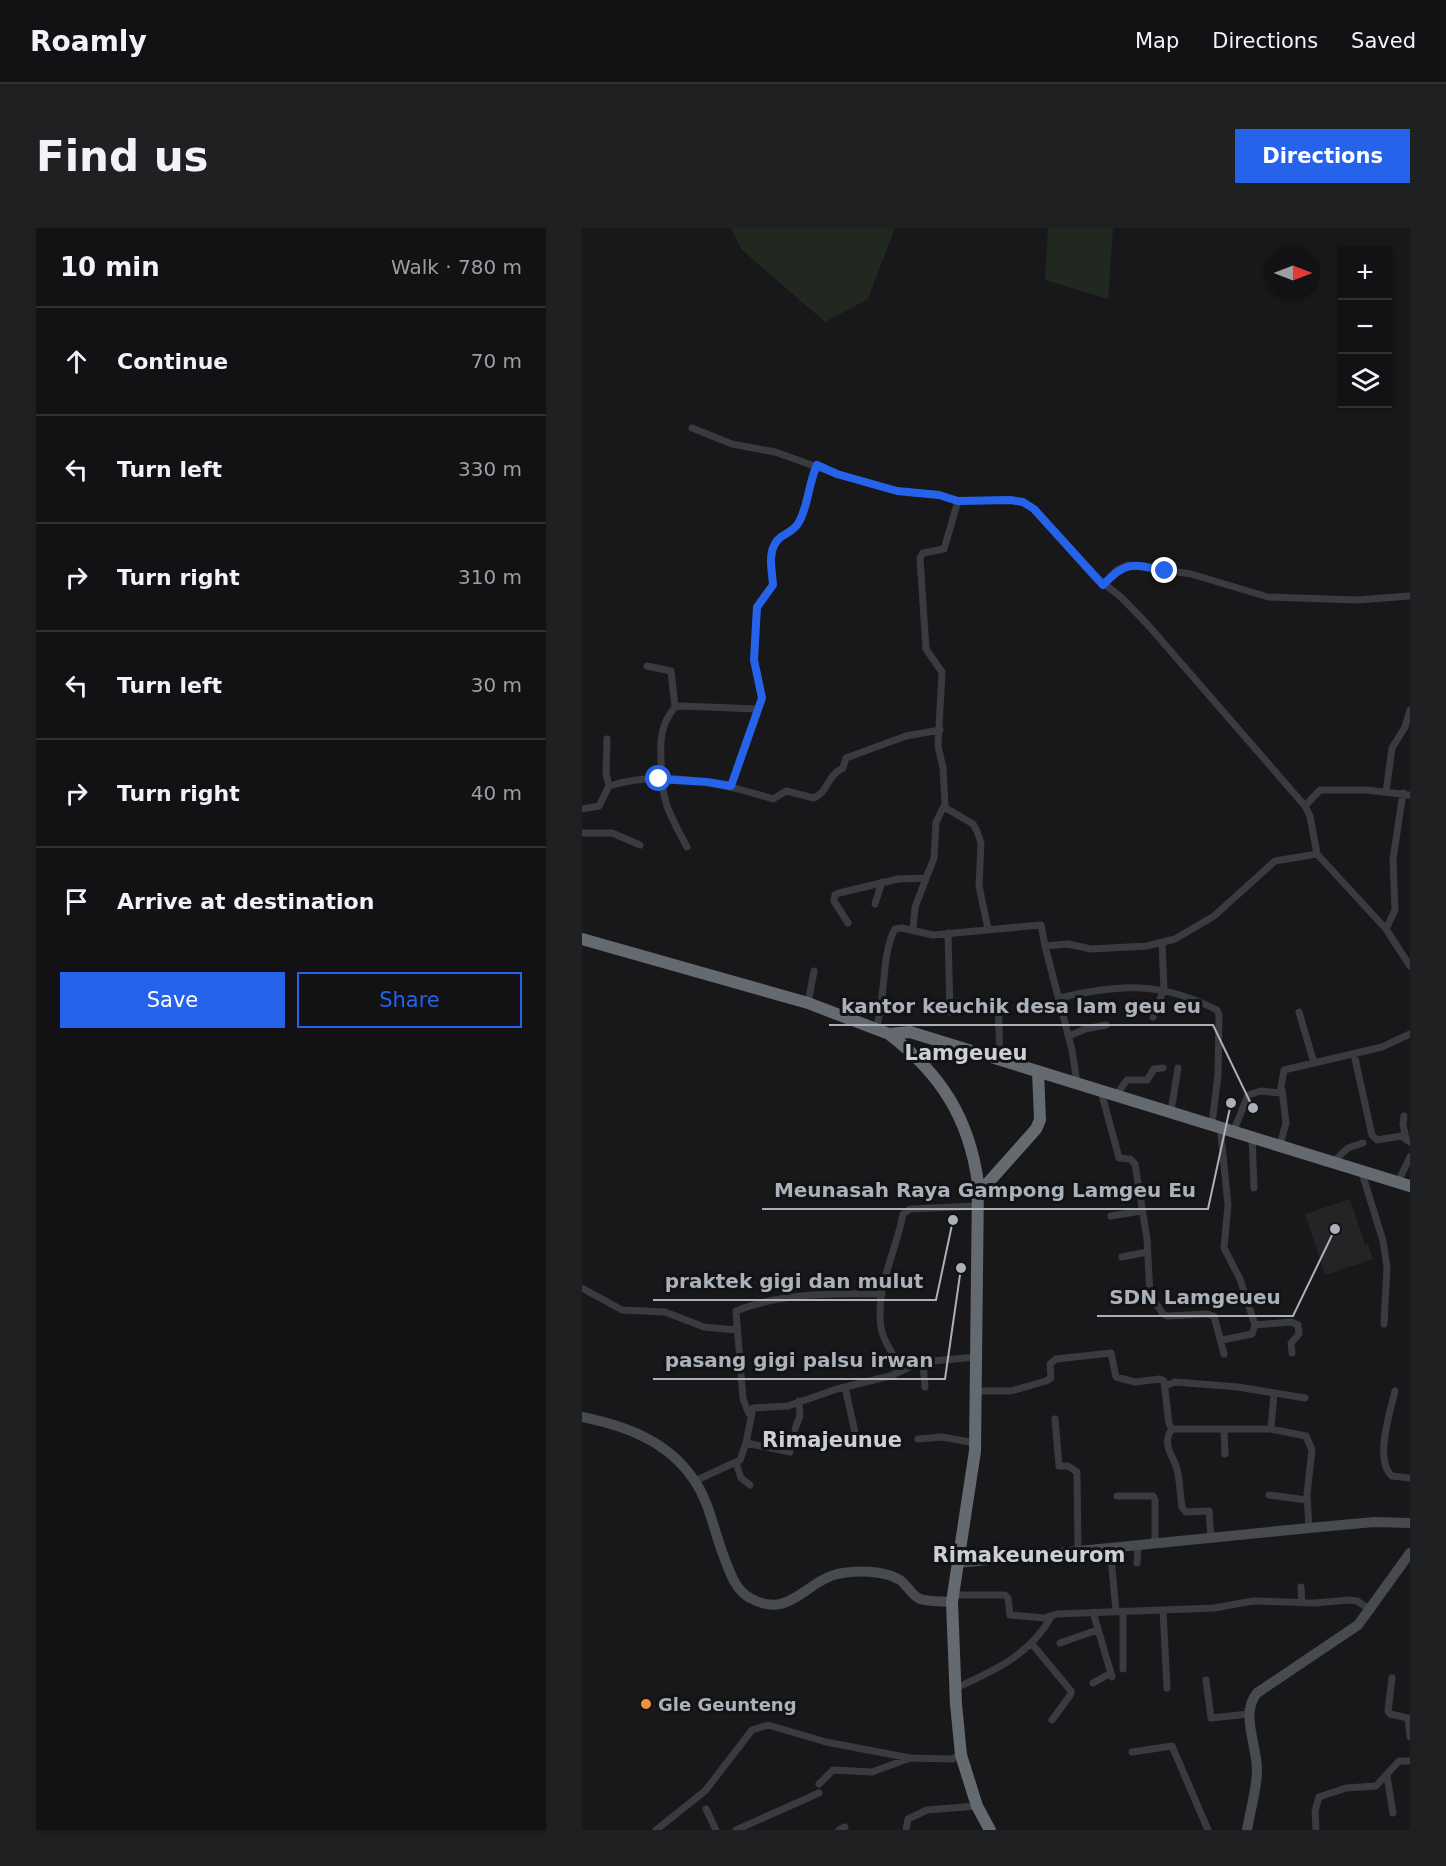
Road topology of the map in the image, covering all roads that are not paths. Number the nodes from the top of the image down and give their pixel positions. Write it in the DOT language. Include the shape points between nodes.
graph roads {
  1 [pos="692,428"];
  2 [pos="817,465"];
  3 [pos="958,501"];
  4 [pos="1103,585"];
  5 [pos="1410,596"];
  6 [pos="647,666"];
  7 [pos="675,707"];
  8 [pos="757,709"];
  9 [pos="1410,710"];
  10 [pos="940,730"];
  11 [pos="607,739"];
  12 [pos="659,779"];
  13 [pos="609,786"];
  14 [pos="731,786"];
  15 [pos="1386,792"];
  16 [pos="1406,794"];
  17 [pos="1305,806"];
  18 [pos="944,807"];
  19 [pos="582,809"];
  20 [pos="582,833"];
  21 [pos="640,845"];
  22 [pos="687,847"];
  23 [pos="1317,854"];
  24 [pos="926,878"];
  25 [pos="882,882"];
  26 [pos="875,904"];
  27 [pos="848,923"];
  28 [pos="988,929"];
  29 [pos="1386,929"];
  30 [pos="913,930"];
  31 [pos="948,933"];
  32 [pos="582,939"];
  33 [pos="1162,943"];
  34 [pos="1045,946"];
  35 [pos="1410,966"];
  36 [pos="814,971"];
  37 [pos="1164,989"];
  38 [pos="1059,998"];
  39 [pos="998,999"];
  40 [pos="808,1003"];
  41 [pos="950,1012"];
  42 [pos="1299,1012"];
  43 [pos="1153,1017"];
  44 [pos="1106,1025"];
  45 [pos="876,1029"];
  46 [pos="889,1034"];
  47 [pos="1069,1035"];
  48 [pos="1410,1035"];
  49 [pos="1354,1054"];
  50 [pos="1000,1059"];
  51 [pos="1314,1063"];
  52 [pos="1163,1068"];
  53 [pos="1178,1068"];
  54 [pos="1038,1071"];
  55 [pos="1077,1083"];
  56 [pos="1101,1090"];
  57 [pos="1282,1090"];
  58 [pos="1117,1094"];
  59 [pos="1171,1111"];
  60 [pos="1404,1116"];
  61 [pos="1216,1124"];
  62 [pos="1234,1130"];
  63 [pos="1252,1136"];
  64 [pos="1408,1140"];
  65 [pos="1363,1143"];
  66 [pos="1280,1145"];
  67 [pos="1410,1157"];
  68 [pos="1332,1163"];
  69 [pos="1362,1173"];
  70 [pos="1404,1184"];
  71 [pos="1254,1188"];
  72 [pos="979,1193"];
  73 [pos="978,1206"];
  74 [pos="1141,1211"];
  75 [pos="1111,1216"];
  76 [pos="1147,1252"];
  77 [pos="1122,1257"];
  78 [pos="582,1288"];
  79 [pos="880,1294"];
  80 [pos="1384,1323"];
  81 [pos="1256,1325"];
  82 [pos="736,1330"];
  83 [pos="1222,1340"];
  84 [pos="1292,1353"];
  85 [pos="1224,1354"];
  86 [pos="977,1357"];
  87 [pos="923,1362"];
  88 [pos="900,1370"];
  89 [pos="1165,1386"];
  90 [pos="845,1387"];
  91 [pos="925,1387"];
  92 [pos="977,1391"];
  93 [pos="1395,1391"];
  94 [pos="1274,1393"];
  95 [pos="1305,1398"];
  96 [pos="799,1401"];
  97 [pos="749,1414"];
  98 [pos="582,1417"];
  99 [pos="1055,1419"];
  100 [pos="795,1429"];
  101 [pos="1172,1429"];
  102 [pos="1224,1429"];
  103 [pos="1271,1430"];
  104 [pos="918,1439"];
  105 [pos="747,1443"];
  106 [pos="864,1443"];
  107 [pos="975,1443"];
  108 [pos="790,1452"];
  109 [pos="1225,1454"];
  110 [pos="736,1463"];
  111 [pos="1410,1478"];
  112 [pos="695,1481"];
  113 [pos="750,1485"];
  114 [pos="1269,1495"];
  115 [pos="1117,1496"];
  116 [pos="1307,1500"];
  117 [pos="1410,1523"];
  118 [pos="1309,1528"];
  119 [pos="1211,1539"];
  120 [pos="1155,1543"];
  121 [pos="1138,1545"];
  122 [pos="1110,1547"];
  123 [pos="1078,1550"];
  124 [pos="1410,1553"];
  125 [pos="958,1563"];
  126 [pos="1137,1563"];
  127 [pos="1301,1587"];
  128 [pos="952,1599"];
  129 [pos="1302,1603"];
  130 [pos="1163,1610"];
  131 [pos="1371,1610"];
  132 [pos="1119,1611"];
  133 [pos="1093,1612"];
  134 [pos="1051,1617"];
  135 [pos="1097,1630"];
  136 [pos="1060,1643"];
  137 [pos="1032,1644"];
  138 [pos="1123,1669"];
  139 [pos="1392,1678"];
  140 [pos="1206,1680"];
  141 [pos="1093,1683"];
  142 [pos="956,1688"];
  143 [pos="1167,1688"];
  144 [pos="1249,1714"];
  145 [pos="1052,1720"];
  146 [pos="1410,1737"];
  147 [pos="1132,1752"];
  148 [pos="961,1755"];
  149 [pos="910,1758"];
  150 [pos="1410,1761"];
  151 [pos="1388,1776"];
  152 [pos="819,1784"];
  153 [pos="819,1793"];
  154 [pos="977,1806"];
  155 [pos="706,1809"];
  156 [pos="1393,1813"];
  157 [pos="656,1830"];
  158 [pos="716,1830"];
  159 [pos="736,1830"];
  160 [pos="906,1830"];
  161 [pos="990,1830"];
  162 [pos="1208,1830"];
  163 [pos="1247,1830"];
  164 [pos="1316,1830"];
  1 -- 2 [label="street" via="732,444"];
  2 -- 3 [label="street" via="897,491"];
  2 -- 8 [label="street" via="799,523 778,540 770,565 773,585 757,607 754,660 762,695"];
  3 -- 4 [label="street" via="1010,500 1029,505"];
  3 -- 10 [label="street" via="944,549 923,553 920,558 926,649 942,672"];
  4 -- 5 [label="street" via="1128,565 1191,574 1268,597 1357,600"];
  4 -- 17 [label="street" via="1148,625"];
  6 -- 7 [label="street" via="671,671"];
  7 -- 8 [label="street" via="700,704"];
  7 -- 12 [label="street" via="661,734"];
  8 -- 14 [label="street"];
  9 -- 15 [label="street" via="1392,748"];
  10 -- 14 [label="street" via="906,736 846,758 843,768 832,773 817,798 786,791 773,799"];
  10 -- 18 [label="street"];
  11 -- 13 [label="street"];
  12 -- 13 [label="street"];
  12 -- 14 [label="street"];
  12 -- 22 [label="street" via="670,816"];
  13 -- 19 [label="street" via="599,806"];
  15 -- 16 [label="street"];
  15 -- 17 [label="street" via="1320,790"];
  16 -- 29 [label="street" via="1393,860 1395,910"];
  17 -- 23 [label="street"];
  18 -- 24 [label="street" via="936,822 934,856"];
  18 -- 28 [label="street" via="973,824 977,831 981,843 980,886"];
  20 -- 21 [label="street" via="612,833"];
  23 -- 29 [label="street"];
  23 -- 33 [label="street" via="1275,861 1214,916 1191,932"];
  24 -- 25 [label="street"];
  24 -- 30 [label="street" via="915,907"];
  25 -- 26 [label="street"];
  25 -- 27 [label="street" via="835,895 834,901"];
  28 -- 31 [label="street"];
  28 -- 34 [label="street" via="1041,925"];
  29 -- 35 [label="street"];
  30 -- 31 [label="street" via="929,935"];
  30 -- 45 [label="street" via="893,931 884,1003"];
  31 -- 41 [label="street"];
  32 -- 40 [label="highway"];
  33 -- 34 [label="street" via="1091,949 1068,944"];
  33 -- 37 [label="street"];
  34 -- 38 [label="street"];
  36 -- 40 [label="street"];
  37 -- 38 [label="street" via="1098,989"];
  37 -- 43 [label="street"];
  37 -- 61 [label="street" via="1217,1010 1220,1015"];
  38 -- 47 [label="street"];
  39 -- 50 [label="street"];
  40 -- 45 [label="highway"];
  42 -- 51 [label="street"];
  44 -- 47 [label="street"];
  45 -- 46 [label="highway"];
  46 -- 50 [label="highway" via="910,1032"];
  46 -- 72 [label="highway" via="912,1051 960,1114 973,1151"];
  47 -- 55 [label="street"];
  48 -- 49 [label="street"];
  49 -- 51 [label="street"];
  49 -- 64 [label="street" via="1372,1135 1377,1140"];
  50 -- 54 [label="highway"];
  51 -- 57 [label="street" via="1283,1071"];
  52 -- 58 [label="street" via="1154,1069 1147,1080 1127,1080"];
  53 -- 59 [label="street"];
  54 -- 55 [label="highway"];
  54 -- 72 [label="highway" via="1040,1120 1036,1129"];
  55 -- 56 [label="highway"];
  56 -- 58 [label="highway"];
  56 -- 74 [label="street" via="1119,1158 1135,1164"];
  57 -- 62 [label="street" via="1248,1095"];
  57 -- 66 [label="street" via="1286,1123"];
  58 -- 59 [label="highway"];
  59 -- 61 [label="highway"];
  60 -- 64 [label="street"];
  61 -- 62 [label="highway"];
  61 -- 81 [label="street" via="1228,1205 1224,1248"];
  62 -- 63 [label="highway"];
  63 -- 66 [label="highway"];
  63 -- 71 [label="street"];
  65 -- 68 [label="street" via="1348,1148"];
  66 -- 68 [label="highway"];
  67 -- 70 [label="street"];
  68 -- 69 [label="highway"];
  69 -- 70 [label="highway"];
  69 -- 80 [label="street" via="1387,1267"];
  72 -- 73 [label="highway"];
  73 -- 79 [label="street" via="906,1209"];
  73 -- 86 [label="highway"];
  74 -- 75 [label="street"];
  74 -- 76 [label="street"];
  76 -- 77 [label="street"];
  76 -- 83 [label="street" via="1150,1295 1163,1314 1214,1316"];
  78 -- 82 [label="street" via="622,1310 665,1312 704,1327"];
  79 -- 82 [label="street" via="771,1299 736,1311"];
  79 -- 88 [label="street" via="881,1331"];
  81 -- 83 [label="street" via="1252,1334"];
  81 -- 84 [label="street" via="1298,1324 1299,1334 1291,1343"];
  82 -- 97 [label="street" via="743,1399"];
  83 -- 85 [label="street"];
  86 -- 87 [label="street"];
  86 -- 92 [label="highway"];
  87 -- 88 [label="street"];
  87 -- 91 [label="street"];
  88 -- 90 [label="street"];
  89 -- 92 [label="street" via="1160,1379 1135,1382 1116,1377 1111,1353 1107,1353 1056,1359 1050,1365 1051,1378 1046,1381 1011,1391"];
  89 -- 94 [label="street" via="1175,1382"];
  89 -- 101 [label="street"];
  90 -- 96 [label="street"];
  90 -- 106 [label="street" via="856,1437"];
  92 -- 107 [label="highway"];
  93 -- 111 [label="street" via="1384,1437 1385,1467 1392,1476"];
  94 -- 95 [label="street"];
  94 -- 103 [label="street"];
  96 -- 97 [label="street" via="788,1406 757,1406"];
  96 -- 100 [label="street" via="800,1416"];
  97 -- 105 [label="street"];
  98 -- 112 [label="street" via="652,1439"];
  99 -- 123 [label="street" via="1059,1466 1077,1472"];
  101 -- 102 [label="street"];
  101 -- 119 [label="street" via="1168,1447 1177,1469 1182,1507 1186,1512 1209,1511"];
  102 -- 103 [label="street"];
  102 -- 109 [label="street"];
  103 -- 116 [label="street" via="1302,1434 1310,1440"];
  104 -- 107 [label="street" via="942,1437"];
  105 -- 108 [label="street"];
  105 -- 110 [label="street"];
  107 -- 125 [label="highway"];
  110 -- 112 [label="street"];
  110 -- 113 [label="street" via="741,1478"];
  112 -- 128 [label="street" via="730,1572 749,1598 782,1605 834,1575 854,1572 899,1580 918,1599"];
  114 -- 116 [label="street"];
  115 -- 120 [label="street" via="1153,1496"];
  116 -- 118 [label="street"];
  117 -- 118 [label="street"];
  118 -- 119 [label="street"];
  119 -- 120 [label="street"];
  120 -- 121 [label="street"];
  121 -- 122 [label="street"];
  121 -- 126 [label="street"];
  122 -- 123 [label="street"];
  122 -- 132 [label="street"];
  123 -- 125 [label="street"];
  124 -- 131 [label="street"];
  125 -- 128 [label="highway"];
  127 -- 129 [label="street"];
  128 -- 134 [label="street" via="1005,1595 1010,1616"];
  128 -- 142 [label="highway"];
  129 -- 130 [label="street" via="1253,1601 1214,1608"];
  129 -- 131 [label="street" via="1349,1600"];
  130 -- 132 [label="street"];
  130 -- 143 [label="street"];
  131 -- 144 [label="street" via="1334,1643 1257,1692 1250,1700"];
  132 -- 133 [label="street"];
  132 -- 138 [label="street"];
  133 -- 134 [label="street"];
  133 -- 135 [label="street"];
  134 -- 137 [label="street"];
  135 -- 136 [label="street"];
  135 -- 141 [label="street" via="1111,1675"];
  137 -- 142 [label="street" via="1001,1667"];
  137 -- 145 [label="street" via="1071,1691"];
  139 -- 146 [label="street" via="1388,1712 1408,1718"];
  140 -- 144 [label="street" via="1211,1718"];
  142 -- 148 [label="highway"];
  144 -- 163 [label="street" via="1257,1772"];
  147 -- 162 [label="street" via="1172,1746"];
  148 -- 149 [label="street" via="952,1759"];
  148 -- 154 [label="highway"];
  149 -- 152 [label="street" via="872,1772 833,1770"];
  149 -- 157 [label="street" via="826,1742 768,1725 760,1727 752,1730 705,1791"];
  150 -- 151 [label="street" via="1399,1761"];
  151 -- 156 [label="street"];
  151 -- 164 [label="street" via="1376,1786 1346,1788 1320,1797 1315,1811"];
  153 -- 159 [label="street"];
  154 -- 160 [label="street" via="914,1814 905,1822"];
  154 -- 161 [label="highway"];
  155 -- 158 [label="street"];
}
